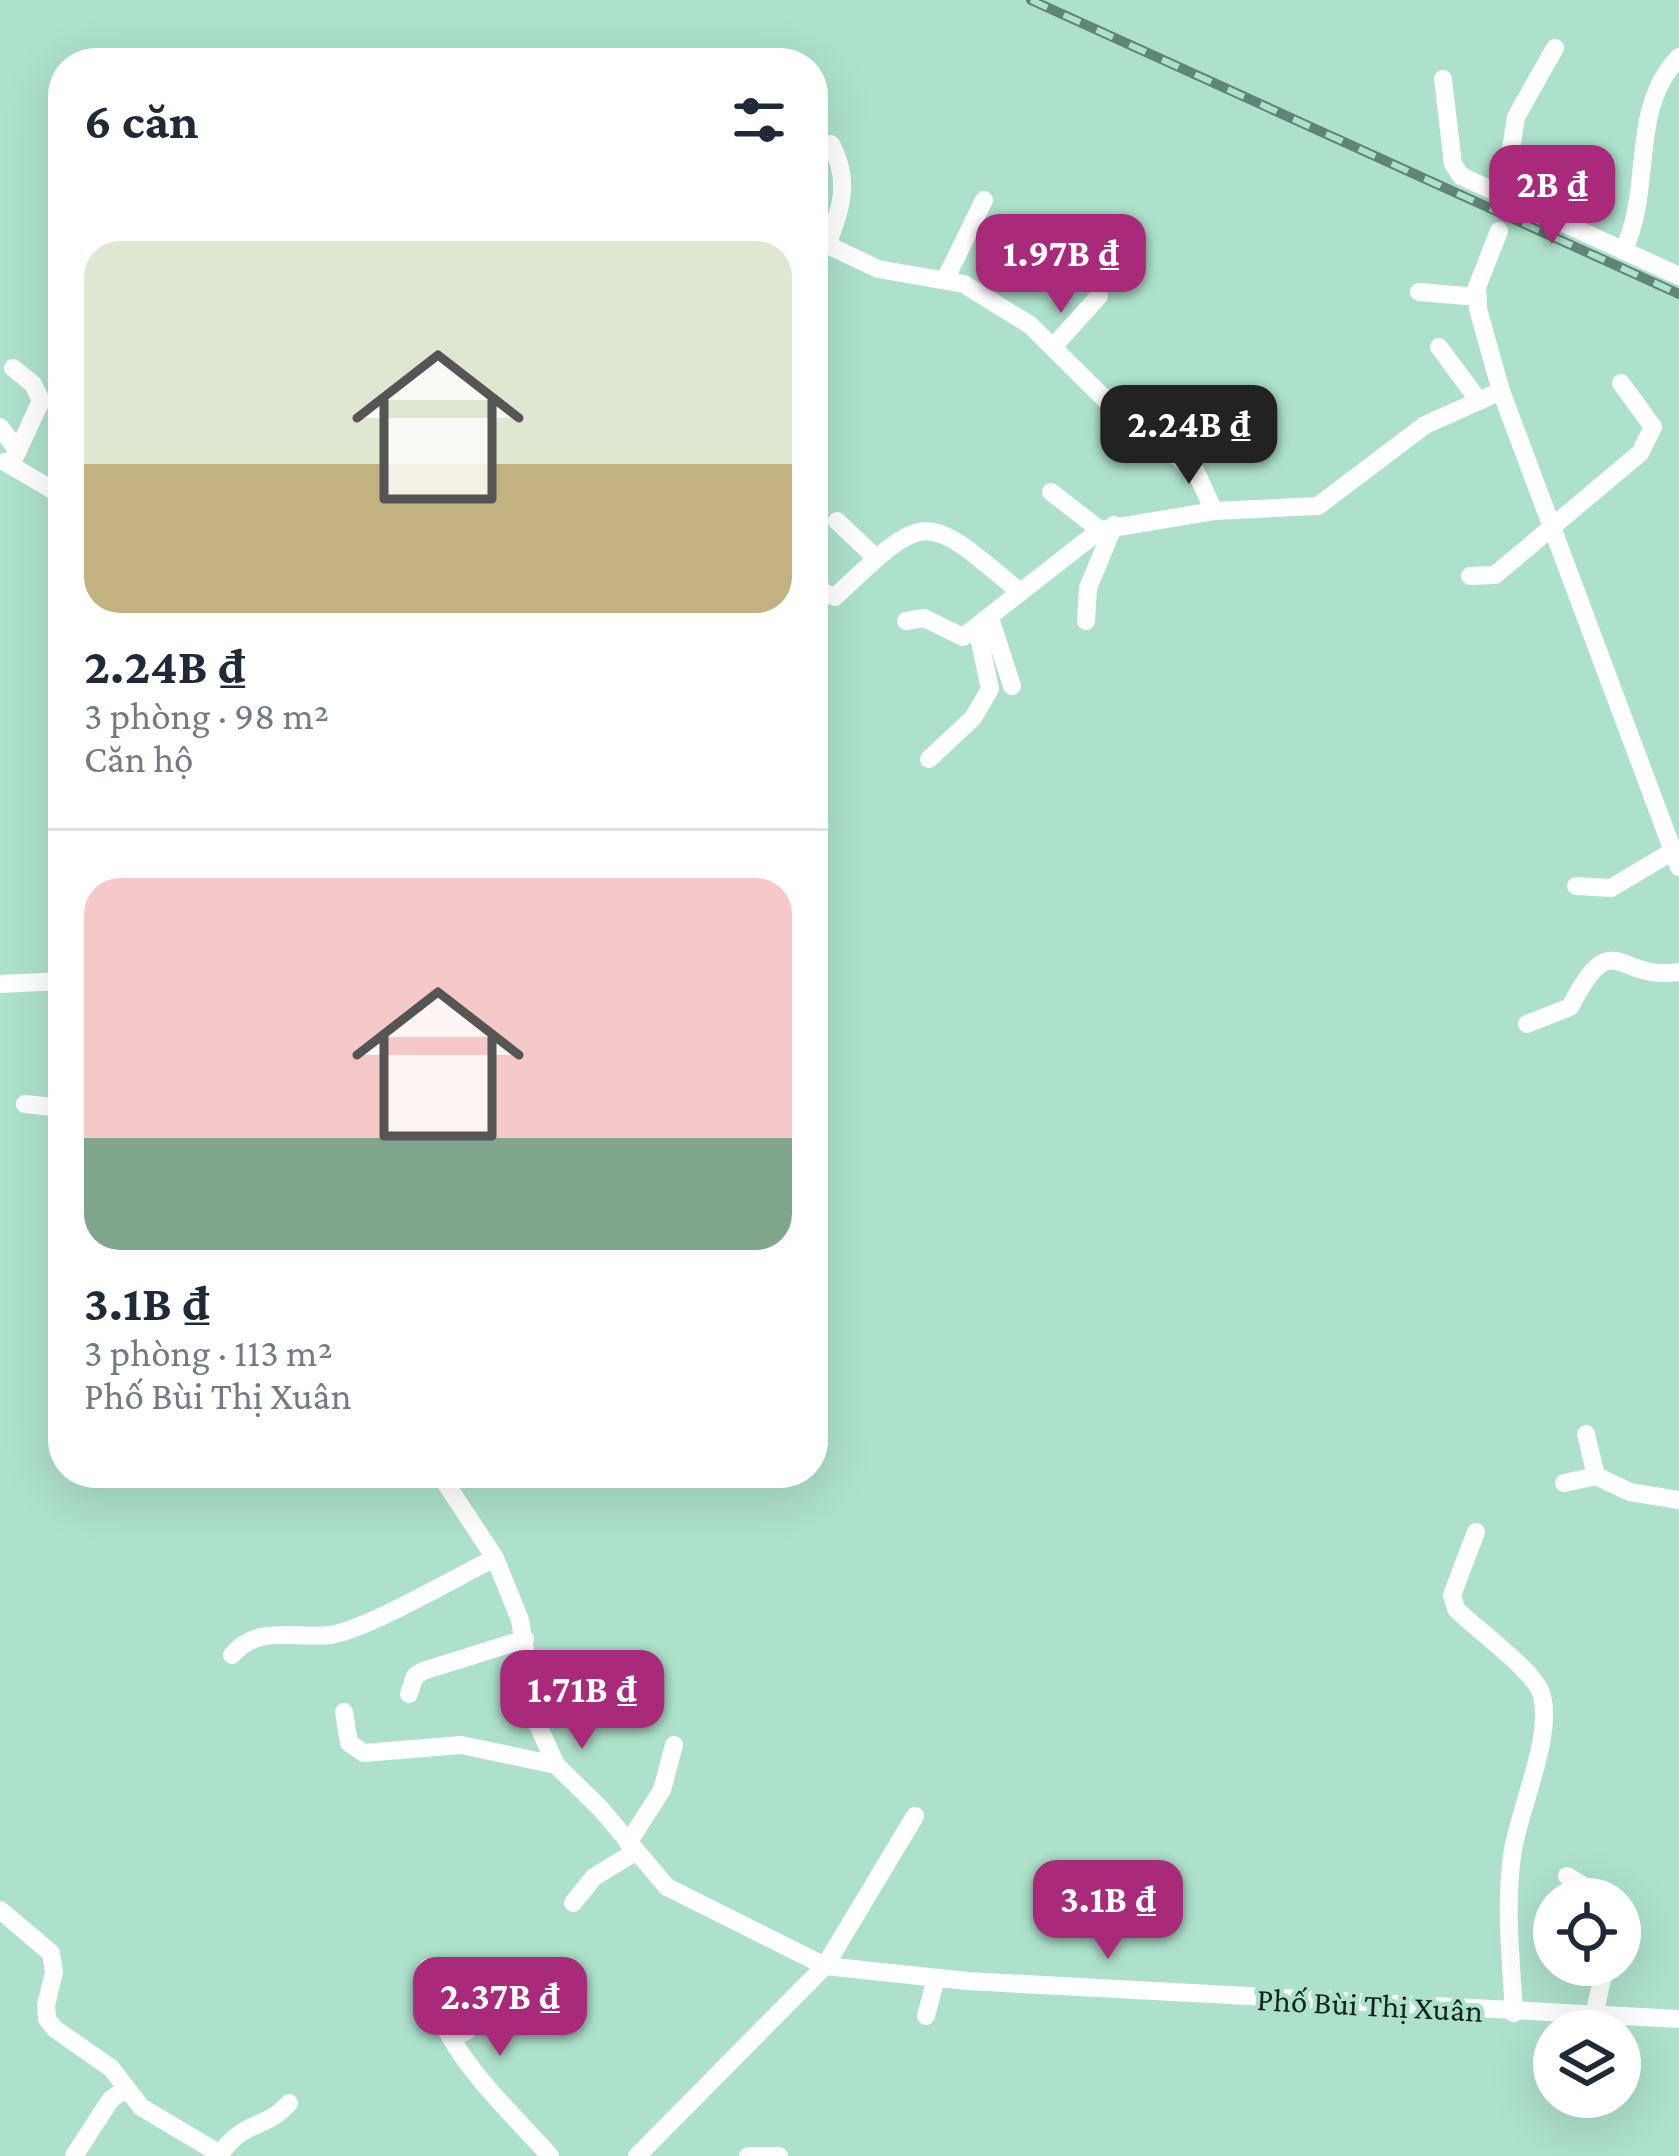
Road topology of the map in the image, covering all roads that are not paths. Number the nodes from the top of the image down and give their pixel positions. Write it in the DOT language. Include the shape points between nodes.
graph roads {
  1 [pos="1555,48"];
  2 [pos="1679,57"];
  3 [pos="1443,80"];
  4 [pos="831,144"];
  5 [pos="1504,194"];
  6 [pos="984,200"];
  7 [pos="828,226"];
  8 [pos="1498,230"];
  9 [pos="828,246"];
  10 [pos="1623,251"];
  11 [pos="1679,276"];
  12 [pos="946,278"];
  13 [pos="1419,292"];
  14 [pos="1099,296"];
  15 [pos="1478,298"];
  16 [pos="1053,346"];
  17 [pos="1439,347"];
  18 [pos="13,368"];
  19 [pos="1621,383"];
  20 [pos="1502,391"];
  21 [pos="1479,401"];
  22 [pos="0,427"];
  23 [pos="10,459"];
  24 [pos="48,486"];
  25 [pos="1051,492"];
  26 [pos="1214,511"];
  27 [pos="837,521"];
  28 [pos="1107,527"];
  29 [pos="1554,529"];
  30 [pos="876,558"];
  31 [pos="1470,576"];
  32 [pos="1020,592"];
  33 [pos="828,594"];
  34 [pos="906,621"];
  35 [pos="1086,621"];
  36 [pos="983,623"];
  37 [pos="1012,686"];
  38 [pos="929,760"];
  39 [pos="1676,860"];
  40 [pos="1576,886"];
  41 [pos="1679,972"];
  42 [pos="48,982"];
  43 [pos="0,984"];
  44 [pos="1527,1024"];
  45 [pos="25,1104"];
  46 [pos="48,1106"];
  47 [pos="1586,1434"];
  48 [pos="1596,1476"];
  49 [pos="1564,1483"];
  50 [pos="449,1488"];
  51 [pos="1679,1501"];
  52 [pos="1476,1532"];
  53 [pos="495,1558"];
  54 [pos="525,1639"];
  55 [pos="232,1655"];
  56 [pos="595,1665"];
  57 [pos="409,1694"];
  58 [pos="533,1696"];
  59 [pos="344,1712"];
  60 [pos="674,1744"];
  61 [pos="556,1765"];
  62 [pos="915,1816"];
  63 [pos="632,1848"];
  64 [pos="1568,1876"];
  65 [pos="1571,1878"];
  66 [pos="573,1903"];
  67 [pos="0,1910"];
  68 [pos="824,1966"];
  69 [pos="427,1968"];
  70 [pos="936,1978"];
  71 [pos="460,1986"];
  72 [pos="1514,2012"];
  73 [pos="1533,2013"];
  74 [pos="926,2016"];
  75 [pos="1641,2017"];
  76 [pos="1679,2018"];
  77 [pos="452,2037"];
  78 [pos="126,2089"];
  79 [pos="289,2103"];
  80 [pos="643,2154"];
  81 [pos="219,2155"];
  82 [pos="74,2156"];
  83 [pos="550,2156"];
  84 [pos="748,2156"];
  85 [pos="779,2156"];
  1 -- 5 [label="street" via="1516,116"];
  2 -- 10 [label="street" via="1650,103 1637,217"];
  3 -- 5 [label="street" via="1453,164 1461,176"];
  4 -- 7 [label="street" via="845,191"];
  5 -- 10 [label="street"];
  6 -- 12 [label="street"];
  8 -- 15 [label="street"];
  9 -- 12 [label="street" via="878,268"];
  10 -- 11 [label="street"];
  12 -- 16 [label="street" via="983,294"];
  13 -- 15 [label="street"];
  14 -- 16 [label="street"];
  15 -- 20 [label="street"];
  16 -- 26 [label="street" via="1120,414 1195,470"];
  17 -- 21 [label="street"];
  18 -- 23 [label="street" via="41,401"];
  19 -- 29 [label="street" via="1653,427 1640,453"];
  20 -- 21 [label="street"];
  20 -- 29 [label="street"];
  21 -- 26 [label="street" via="1412,434 1318,506"];
  22 -- 23 [label="street"];
  23 -- 24 [label="street"];
  25 -- 28 [label="street"];
  26 -- 28 [label="street"];
  27 -- 30 [label="street"];
  28 -- 32 [label="street"];
  28 -- 35 [label="street"];
  29 -- 31 [label="street" via="1496,575"];
  29 -- 39 [label="street"];
  30 -- 32 [label="street" via="906,534 931,530 954,538"];
  30 -- 33 [label="street" via="836,597"];
  32 -- 36 [label="street"];
  34 -- 36 [label="street" via="924,618 958,637"];
  36 -- 37 [label="street"];
  36 -- 38 [label="street" via="990,689 973,718"];
  39 -- 40 [label="street" via="1611,888"];
  41 -- 44 [label="street" via="1605,960 1590,968 1570,1007"];
  42 -- 43 [label="street"];
  45 -- 46 [label="street"];
  47 -- 48 [label="street"];
  48 -- 49 [label="street"];
  48 -- 51 [label="street"];
  50 -- 53 [label="street"];
  52 -- 72 [label="street" via="1452,1595 1456,1610 1532,1678 1543,1702 1508,1888"];
  53 -- 54 [label="street"];
  53 -- 55 [label="street" via="347,1630 250,1638"];
  54 -- 57 [label="street" via="423,1671"];
  54 -- 58 [label="street"];
  56 -- 58 [label="street"];
  58 -- 61 [label="street"];
  59 -- 61 [label="street" via="349,1743 364,1753 461,1745"];
  60 -- 63 [label="street" via="662,1790"];
  61 -- 63 [label="street, Phố Bùi Thị Xuân"];
  62 -- 68 [label="street"];
  63 -- 66 [label="street"];
  63 -- 68 [label="street, Phố Bùi Thị Xuân" via="686,1899"];
  64 -- 65 [label="street"];
  67 -- 78 [label="street" via="51,1953 47,2019"];
  68 -- 70 [label="street, Phố Bùi Thị Xuân"];
  68 -- 80 [label="street"];
  69 -- 77 [label="street" via="429,1992"];
  70 -- 72 [label="street, Phố Bùi Thị Xuân"];
  70 -- 74 [label="street"];
  71 -- 77 [label="street" via="471,2026"];
  72 -- 73 [label="street, Phố Bùi Thị Xuân"];
  75 -- 76 [label="street, Phố Bùi Thị Xuân"];
  77 -- 83 [label="street"];
  78 -- 81 [label="street"];
  78 -- 82 [label="street"];
  79 -- 81 [label="street" via="236,2132"];
  84 -- 85 [label="street"];
}
